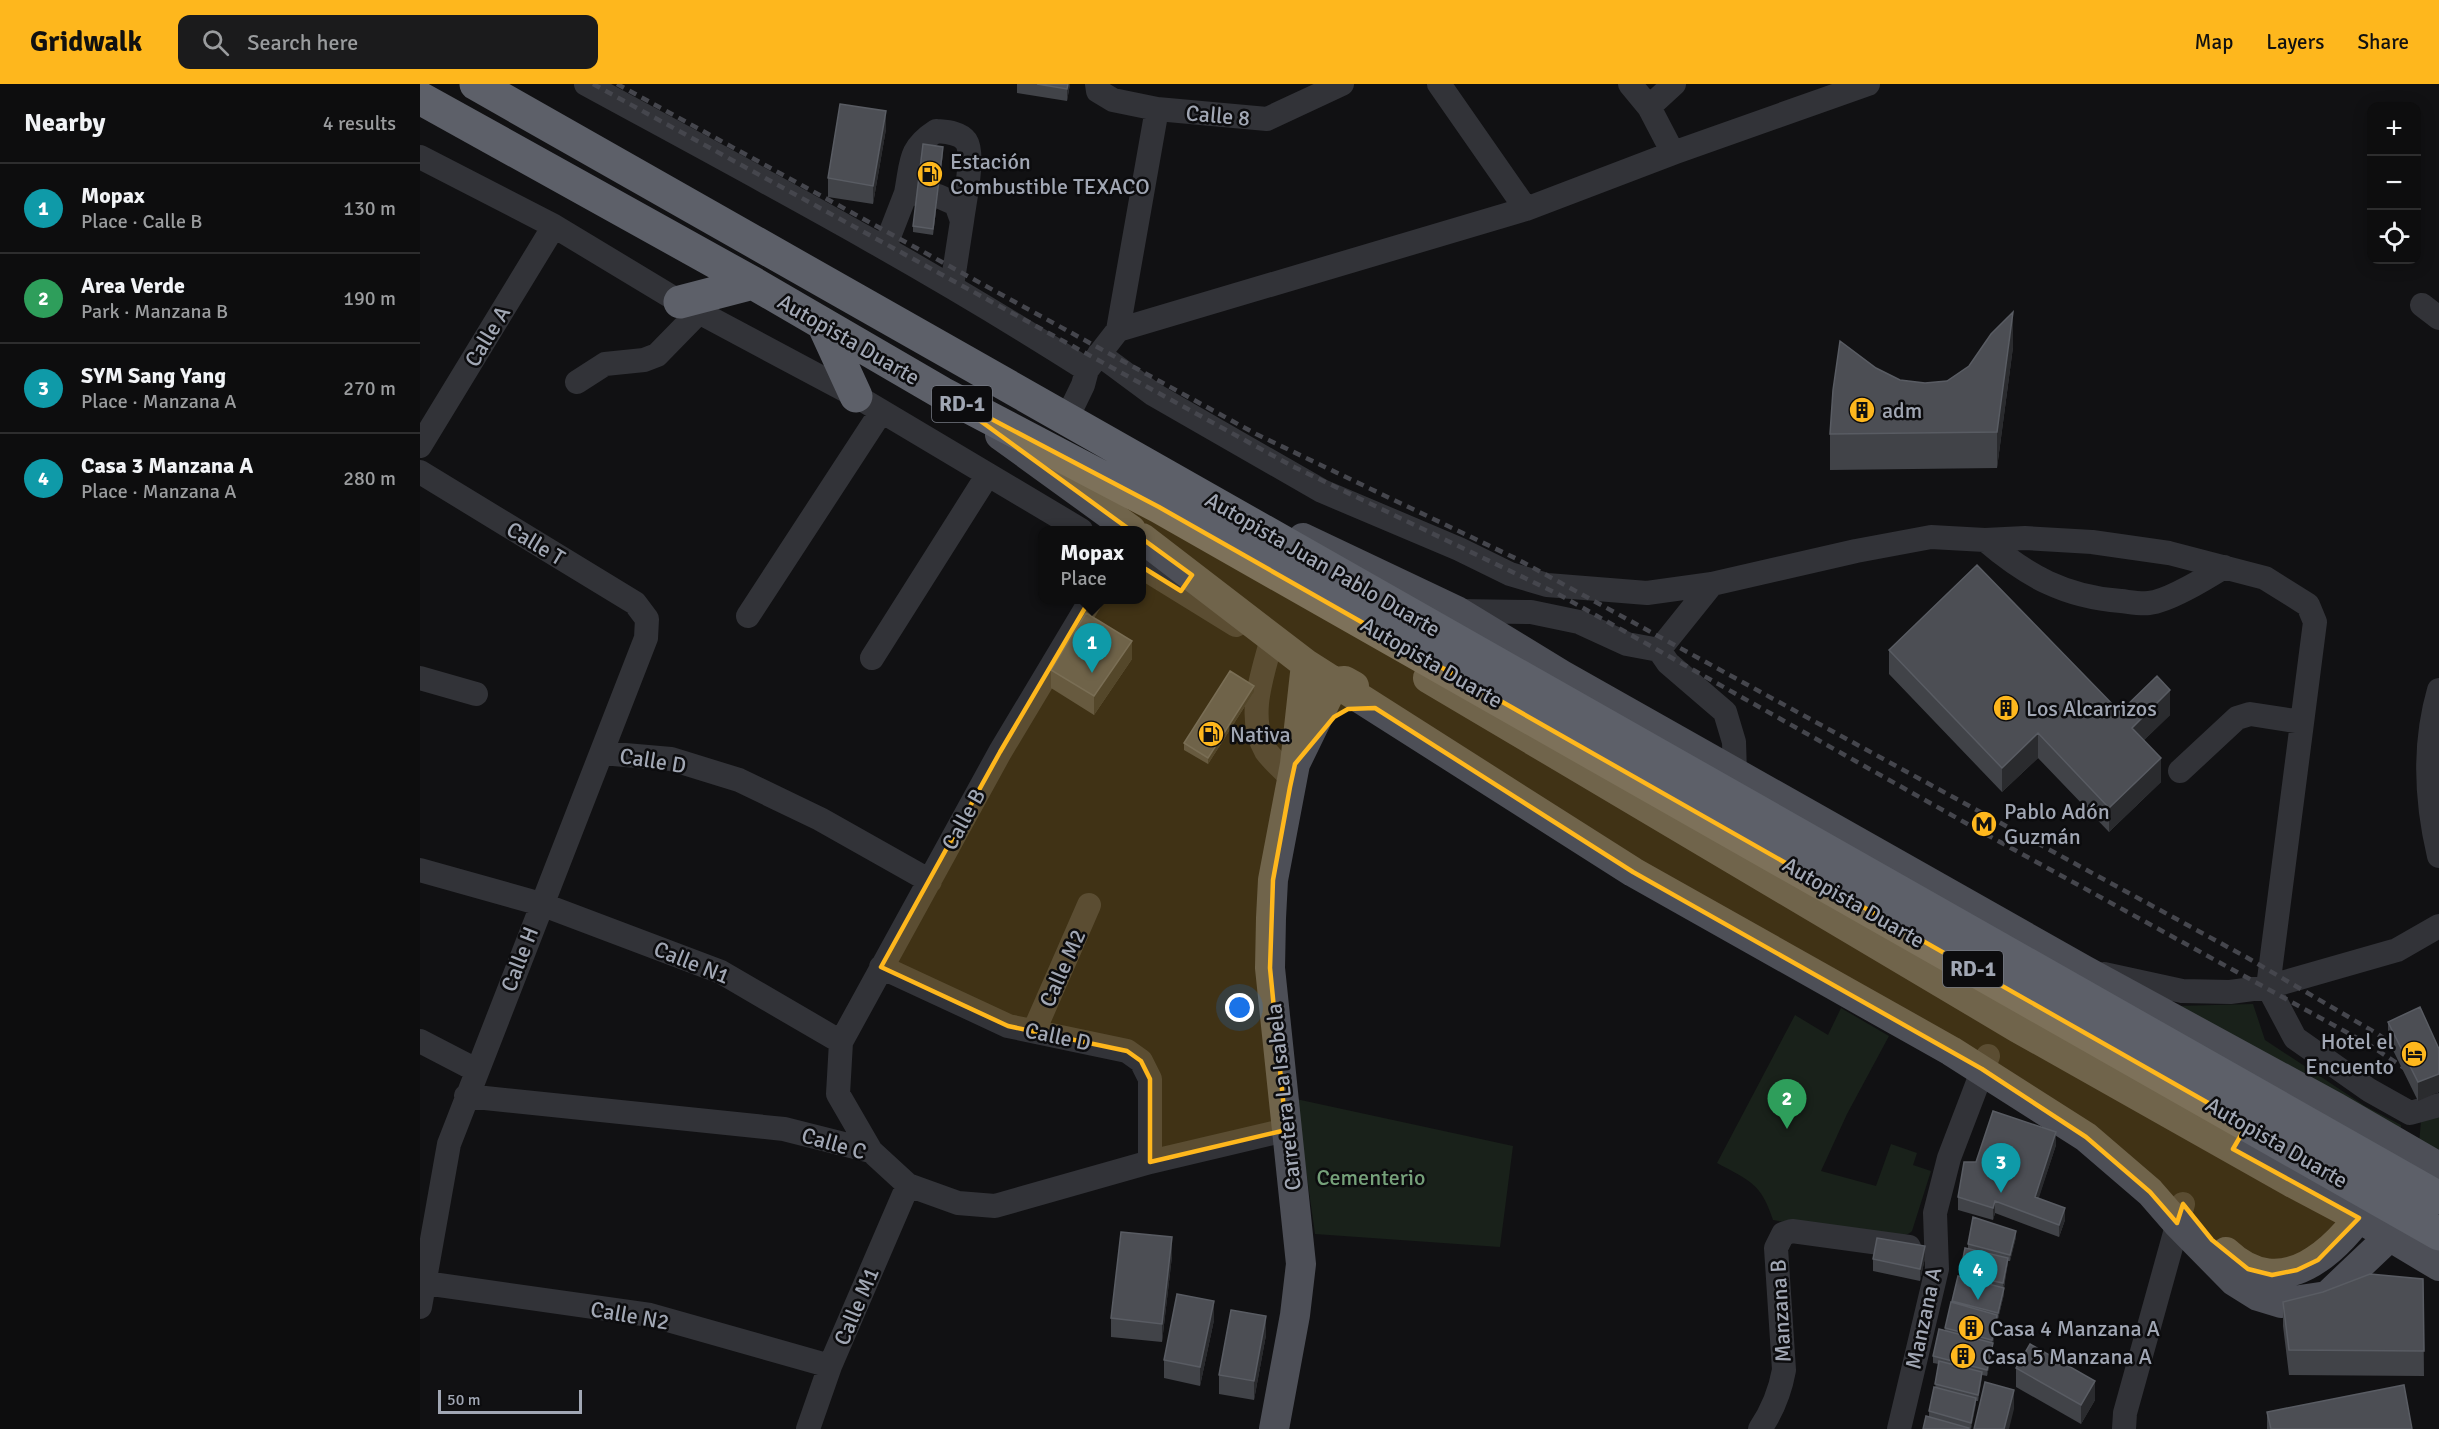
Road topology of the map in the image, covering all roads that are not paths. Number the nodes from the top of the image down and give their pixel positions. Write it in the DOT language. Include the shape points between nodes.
graph roads {
  1 [pos="476,84"];
  2 [pos="586,84"];
  3 [pos="1097,84"];
  4 [pos="1342,84"];
  5 [pos="1439,84"];
  6 [pos="1630,84"];
  7 [pos="1674,84"];
  8 [pos="1868,84"];
  9 [pos="1311,92"];
  10 [pos="420,98"];
  11 [pos="1649,107"];
  12 [pos="1157,110"];
  13 [pos="1673,153"];
  14 [pos="420,157"];
  15 [pos="921,195"];
  16 [pos="1526,209"];
  17 [pos="962,220"];
  18 [pos="554,226"];
  19 [pos="885,248"];
  20 [pos="753,283"];
  21 [pos="952,286"];
  22 [pos="690,307"];
  23 [pos="823,324"];
  24 [pos="1118,330"];
  25 [pos="1093,362"];
  26 [pos="577,382"];
  27 [pos="942,393"];
  28 [pos="869,404"];
  29 [pos="1067,418"];
  30 [pos="420,446"];
  31 [pos="1124,451"];
  32 [pos="420,472"];
  33 [pos="987,476"];
  34 [pos="1159,507"];
  35 [pos="1072,526"];
  36 [pos="1124,526"];
  37 [pos="1984,540"];
  38 [pos="1146,541"];
  39 [pos="2224,567"];
  40 [pos="1146,569"];
  41 [pos="1712,584"];
  42 [pos="1089,604"];
  43 [pos="1456,611"];
  44 [pos="748,616"];
  45 [pos="647,619"];
  46 [pos="1270,646"];
  47 [pos="1659,650"];
  48 [pos="872,658"];
  49 [pos="1306,664"];
  50 [pos="420,678"];
  51 [pos="1335,682"];
  52 [pos="2439,690"];
  53 [pos="1514,691"];
  54 [pos="476,694"];
  55 [pos="1375,708"];
  56 [pos="2302,722"];
  57 [pos="602,753"];
  58 [pos="1294,771"];
  59 [pos="2180,771"];
  60 [pos="1734,773"];
  61 [pos="2439,856"];
  62 [pos="420,870"];
  63 [pos="930,881"];
  64 [pos="540,904"];
  65 [pos="1089,905"];
  66 [pos="2439,926"];
  67 [pos="882,968"];
  68 [pos="2084,970"];
  69 [pos="2268,987"];
  70 [pos="1034,1031"];
  71 [pos="420,1041"];
  72 [pos="841,1042"];
  73 [pos="1985,1062"];
  74 [pos="2256,1064"];
  75 [pos="476,1070"];
  76 [pos="466,1096"];
  77 [pos="2439,1105"];
  78 [pos="2410,1113"];
  79 [pos="1286,1130"];
  80 [pos="2218,1140"];
  81 [pos="2406,1148"];
  82 [pos="871,1151"];
  83 [pos="1150,1162"];
  84 [pos="2439,1167"];
  85 [pos="908,1185"];
  86 [pos="2439,1189"];
  87 [pos="2439,1198"];
  88 [pos="2180,1213"];
  89 [pos="2359,1218"];
  90 [pos="428,1221"];
  91 [pos="2400,1228"];
  92 [pos="1935,1249"];
  93 [pos="2437,1254"];
  94 [pos="425,1283"];
  95 [pos="420,1307"];
  96 [pos="830,1366"];
  97 [pos="808,1429"];
  98 [pos="1274,1429"];
  99 [pos="1760,1429"];
  100 [pos="1899,1429"];
  101 [pos="2124,1429"];
  1 -- 29 [label="highway, Autopista Duarte / RD-1"];
  2 -- 19 [label="street"];
  3 -- 12 [label="street, Calle 8" via="1098,91 1113,100"];
  4 -- 9 [label="street, Calle 8"];
  5 -- 16 [label="street"];
  6 -- 11 [label="street"];
  7 -- 11 [label="street"];
  8 -- 13 [label="street"];
  9 -- 12 [label="street, Calle 8" via="1267,119"];
  10 -- 20 [label="highway, Autopista Duarte / RD-1"];
  11 -- 13 [label="street"];
  12 -- 24 [label="street"];
  13 -- 16 [label="street"];
  14 -- 18 [label="street"];
  15 -- 17 [label="street" via="956,204"];
  15 -- 17 [label="street" via="913,156 920,141 936,131 953,132 966,141 970,152"];
  15 -- 19 [label="street"];
  16 -- 24 [label="street"];
  17 -- 21 [label="street"];
  18 -- 22 [label="street"];
  18 -- 30 [label="street, Calle A"];
  19 -- 21 [label="street"];
  20 -- 22 [label="highway"];
  20 -- 23 [label="highway, Autopista Duarte / RD-1"];
  21 -- 25 [label="street"];
  22 -- 26 [label="street" via="657,355 605,364"];
  22 -- 28 [label="street"];
  23 -- 27 [label="highway, Autopista Duarte / RD-1"];
  23 -- 28 [label="highway"];
  24 -- 25 [label="street"];
  25 -- 29 [label="street"];
  25 -- 41 [label="street" via="1322,490 1510,574 1547,585 1636,592"];
  27 -- 34 [label="highway, Autopista Duarte / RD-1"];
  27 -- 36 [label="main road"];
  28 -- 33 [label="street"];
  28 -- 44 [label="street"];
  29 -- 31 [label="highway, Autopista Duarte / RD-1"];
  31 -- 43 [label="main road"];
  31 -- 53 [label="highway, Autopista Juan Pablo Duarte / RD-1"];
  32 -- 45 [label="street, Calle T" via="635,603"];
  33 -- 35 [label="street"];
  33 -- 48 [label="street"];
  34 -- 53 [label="highway, Autopista Duarte / RD-1"];
  34 -- 80 [label="main road" via="1416,671 2018,1028"];
  37 -- 39 [label="street" via="2092,542 2169,553"];
  37 -- 39 [label="street" via="2014,565 2059,588 2104,600 2150,603 2192,587"];
  37 -- 41 [label="street" via="1931,537"];
  38 -- 49 [label="main road"];
  39 -- 56 [label="street" via="2265,578 2308,605 2315,622"];
  40 -- 46 [label="street"];
  41 -- 47 [label="street"];
  42 -- 63 [label="street, Calle B" via="1000,752"];
  43 -- 47 [label="street" via="1531,612 1579,622 1627,644"];
  43 -- 60 [label="main road"];
  45 -- 57 [label="street, Calle H" via="646,638"];
  46 -- 49 [label="street"];
  46 -- 58 [label="street" via="1262,676 1257,726 1266,751"];
  47 -- 60 [label="street" via="1668,663 1725,712 1734,742"];
  49 -- 51 [label="main road"];
  49 -- 58 [label="main road"];
  50 -- 54 [label="street"];
  51 -- 55 [label="main road"];
  51 -- 58 [label="main road"];
  51 -- 73 [label="main road" via="1345,681"];
  52 -- 61 [label="street" via="2427,771 2430,817"];
  53 -- 87 [label="highway, Autopista Duarte / RD-1"];
  53 -- 93 [label="highway, Autopista Duarte / RD-1"];
  55 -- 58 [label="main road" via="1348,709 1334,717"];
  55 -- 73 [label="main road" via="1633,872"];
  56 -- 59 [label="street" via="2250,714 2237,718"];
  56 -- 69 [label="street"];
  57 -- 63 [label="street, Calle D" via="671,759 739,780 820,819"];
  57 -- 64 [label="street, Calle H"];
  58 -- 79 [label="main road, Carretera La Isabela" via="1273,880 1269,968"];
  60 -- 68 [label="main road"];
  62 -- 64 [label="street, Calle N1"];
  63 -- 67 [label="street, Calle B"];
  64 -- 72 [label="street, Calle N1" via="722,972"];
  64 -- 75 [label="street, Calle H"];
  65 -- 70 [label="street, Calle M2"];
  66 -- 69 [label="street" via="2397,950"];
  67 -- 70 [label="street, Calle D" via="1008,1026"];
  67 -- 72 [label="street, Calle B"];
  68 -- 69 [label="street" via="2182,991 2230,992"];
  68 -- 74 [label="main road"];
  69 -- 78 [label="street" via="2295,1038 2368,1090"];
  70 -- 83 [label="street, Calle D" via="1127,1051 1141,1061 1150,1078"];
  71 -- 75 [label="street"];
  72 -- 82 [label="street" via="838,1094"];
  73 -- 88 [label="main road" via="2097,1127 2157,1178"];
  73 -- 92 [label="street, Manzana A" via="1949,1158 1935,1213"];
  74 -- 80 [label="main road" via="2270,1086 2240,1137"];
  74 -- 81 [label="main road"];
  75 -- 76 [label="street, Calle H"];
  76 -- 82 [label="street, Calle C" via="784,1129"];
  76 -- 90 [label="street, Calle H"];
  77 -- 78 [label="street"];
  78 -- 81 [label="street"];
  79 -- 83 [label="street, Calle C"];
  79 -- 98 [label="main road, Carretera La Isabela" via="1301,1264"];
  80 -- 89 [label="main road"];
  81 -- 84 [label="main road"];
  81 -- 89 [label="main road"];
  81 -- 91 [label="main road"];
  82 -- 85 [label="street, Calle C"];
  83 -- 85 [label="street, Calle C" via="995,1206 958,1203"];
  85 -- 96 [label="street, Calle M1"];
  86 -- 91 [label="main road"];
  88 -- 89 [label="main road" via="2230,1257 2248,1269 2272,1275 2298,1270 2318,1260"];
  88 -- 91 [label="main road" via="2234,1281 2258,1296 2281,1303 2327,1296"];
  88 -- 101 [label="street" via="2125,1413"];
  89 -- 91 [label="main road"];
  90 -- 94 [label="street, Calle H"];
  91 -- 93 [label="main road"];
  92 -- 99 [label="street, Manzana B" via="1792,1231 1783,1234 1776,1248 1784,1370 1781,1390"];
  92 -- 100 [label="street, Manzana A" via="1937,1269"];
  94 -- 95 [label="street, Calle H"];
  94 -- 96 [label="street, Calle N2" via="650,1315"];
  96 -- 97 [label="street, Calle M1"];
}
